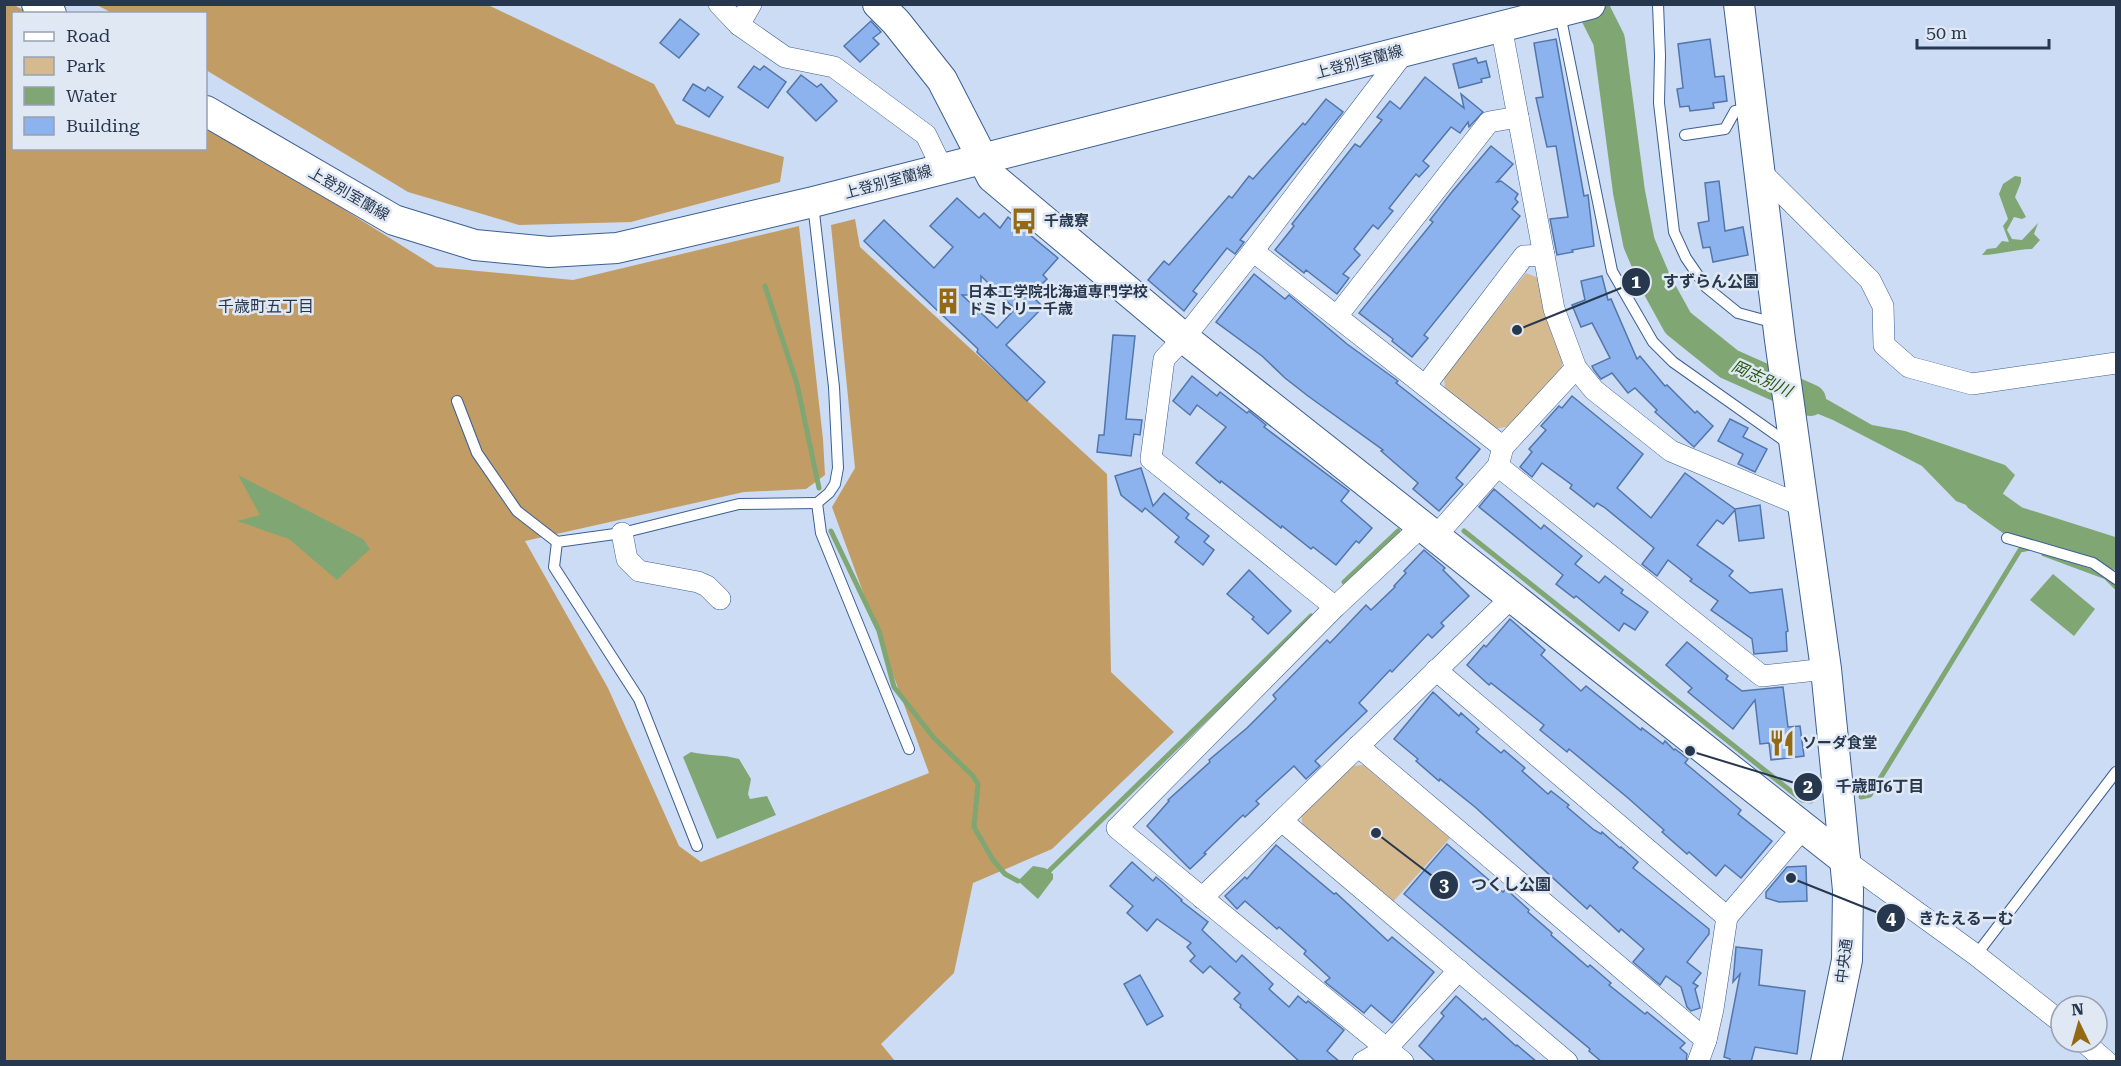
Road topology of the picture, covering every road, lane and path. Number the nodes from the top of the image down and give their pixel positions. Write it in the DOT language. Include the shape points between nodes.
graph roads {
  1 [pos="718,4"];
  2 [pos="751,4"];
  3 [pos="1658,4"];
  4 [pos="1739,4"];
  5 [pos="880,5"];
  6 [pos="1567,8"];
  7 [pos="739,25"];
  8 [pos="1501,26"];
  9 [pos="1406,50"];
  10 [pos="1752,108"];
  11 [pos="207,112"];
  12 [pos="1518,117"];
  13 [pos="1685,135"];
  14 [pos="981,158"];
  15 [pos="942,168"];
  16 [pos="1760,171"];
  17 [pos="813,202"];
  18 [pos="1253,251"];
  19 [pos="1544,255"];
  20 [pos="1337,316"];
  21 [pos="1779,332"];
  22 [pos="1184,338"];
  23 [pos="2116,363"];
  24 [pos="1576,368"];
  25 [pos="1425,386"];
  26 [pos="457,401"];
  27 [pos="1793,436"];
  28 [pos="1500,457"];
  29 [pos="817,503"];
  30 [pos="1803,506"];
  31 [pos="1428,532"];
  32 [pos="622,533"];
  33 [pos="2007,538"];
  34 [pos="557,542"];
  35 [pos="2116,579"];
  36 [pos="1511,598"];
  37 [pos="720,599"];
  38 [pos="1335,607"];
  39 [pos="1826,669"];
  40 [pos="1436,670"];
  41 [pos="1358,746"];
  42 [pos="909,749"];
  43 [pos="2116,772"];
  44 [pos="1282,821"];
  45 [pos="1804,828"];
  46 [pos="697,846"];
  47 [pos="1845,860"];
  48 [pos="1202,898"];
  49 [pos="1727,917"];
  50 [pos="1976,955"];
  51 [pos="1459,970"];
  52 [pos="2049,1013"];
  53 [pos="1706,1040"];
  54 [pos="1395,1055"];
  55 [pos="1363,1062"];
  56 [pos="1567,1062"];
  57 [pos="1698,1062"];
  58 [pos="1826,1062"];
  1 -- 7 [label="street"];
  2 -- 7 [label="street"];
  3 -- 21 [label="lane" via="1659,103 1674,232 1706,287 1738,313"];
  4 -- 10 [label="street, 中央通"];
  5 -- 14 [label="street" via="942,80"];
  6 -- 8 [label="street, 上登別室蘭線"];
  6 -- 27 [label="lane" via="1612,272 1653,342 1673,362"];
  7 -- 15 [label="street" via="785,57 834,67 926,135"];
  8 -- 9 [label="street, 上登別室蘭線"];
  8 -- 12 [label="street"];
  9 -- 14 [label="street, 上登別室蘭線"];
  9 -- 18 [label="street"];
  10 -- 13 [label="lane" via="1735,111 1725,129"];
  10 -- 16 [label="street, 中央通"];
  11 -- 17 [label="street, 上登別室蘭線" via="394,220 475,245 549,252 617,248"];
  12 -- 19 [label="street"];
  12 -- 20 [label="street" via="1490,122"];
  14 -- 15 [label="street, 上登別室蘭線"];
  14 -- 22 [label="street" via="992,177"];
  15 -- 17 [label="street, 上登別室蘭線"];
  16 -- 21 [label="street, 中央通"];
  16 -- 23 [label="street" via="1870,280 1883,306 1884,345 1909,367 1972,384"];
  17 -- 29 [label="lane" via="834,387 838,468 830,493"];
  18 -- 20 [label="street"];
  18 -- 22 [label="street"];
  19 -- 24 [label="street" via="1554,309"];
  19 -- 25 [label="street" via="1524,256"];
  20 -- 25 [label="street"];
  21 -- 27 [label="street, 中央通"];
  22 -- 31 [label="street"];
  22 -- 38 [label="street" via="1164,359 1151,459"];
  24 -- 28 [label="street"];
  24 -- 30 [label="street" via="1594,390 1671,451"];
  25 -- 28 [label="street"];
  26 -- 34 [label="lane" via="477,453 517,511"];
  27 -- 30 [label="street, 中央通"];
  28 -- 31 [label="street"];
  28 -- 39 [label="street" via="1762,676"];
  29 -- 32 [label="lane" via="739,504"];
  29 -- 42 [label="lane" via="821,533"];
  30 -- 39 [label="street, 中央通"];
  31 -- 36 [label="street"];
  31 -- 38 [label="street"];
  32 -- 34 [label="lane"];
  32 -- 37 [label="street" via="627,559 639,571 698,582"];
  33 -- 35 [label="lane" via="2093,564"];
  34 -- 46 [label="lane" via="554,567 639,699"];
  36 -- 40 [label="street"];
  36 -- 45 [label="street"];
  38 -- 48 [label="street" via="1117,828"];
  39 -- 47 [label="street, 中央通"];
  40 -- 41 [label="street"];
  40 -- 49 [label="street"];
  41 -- 44 [label="street"];
  41 -- 53 [label="street"];
  43 -- 50 [label="lane"];
  44 -- 48 [label="street"];
  44 -- 51 [label="street"];
  45 -- 47 [label="street"];
  45 -- 49 [label="street"];
  47 -- 50 [label="street"];
  47 -- 58 [label="street, 中央通" via="1847,960"];
  48 -- 54 [label="street"];
  49 -- 53 [label="street"];
  50 -- 52 [label="street"];
  51 -- 54 [label="street"];
  51 -- 56 [label="street"];
  53 -- 57 [label="street"];
  54 -- 55 [label="street"];
}
